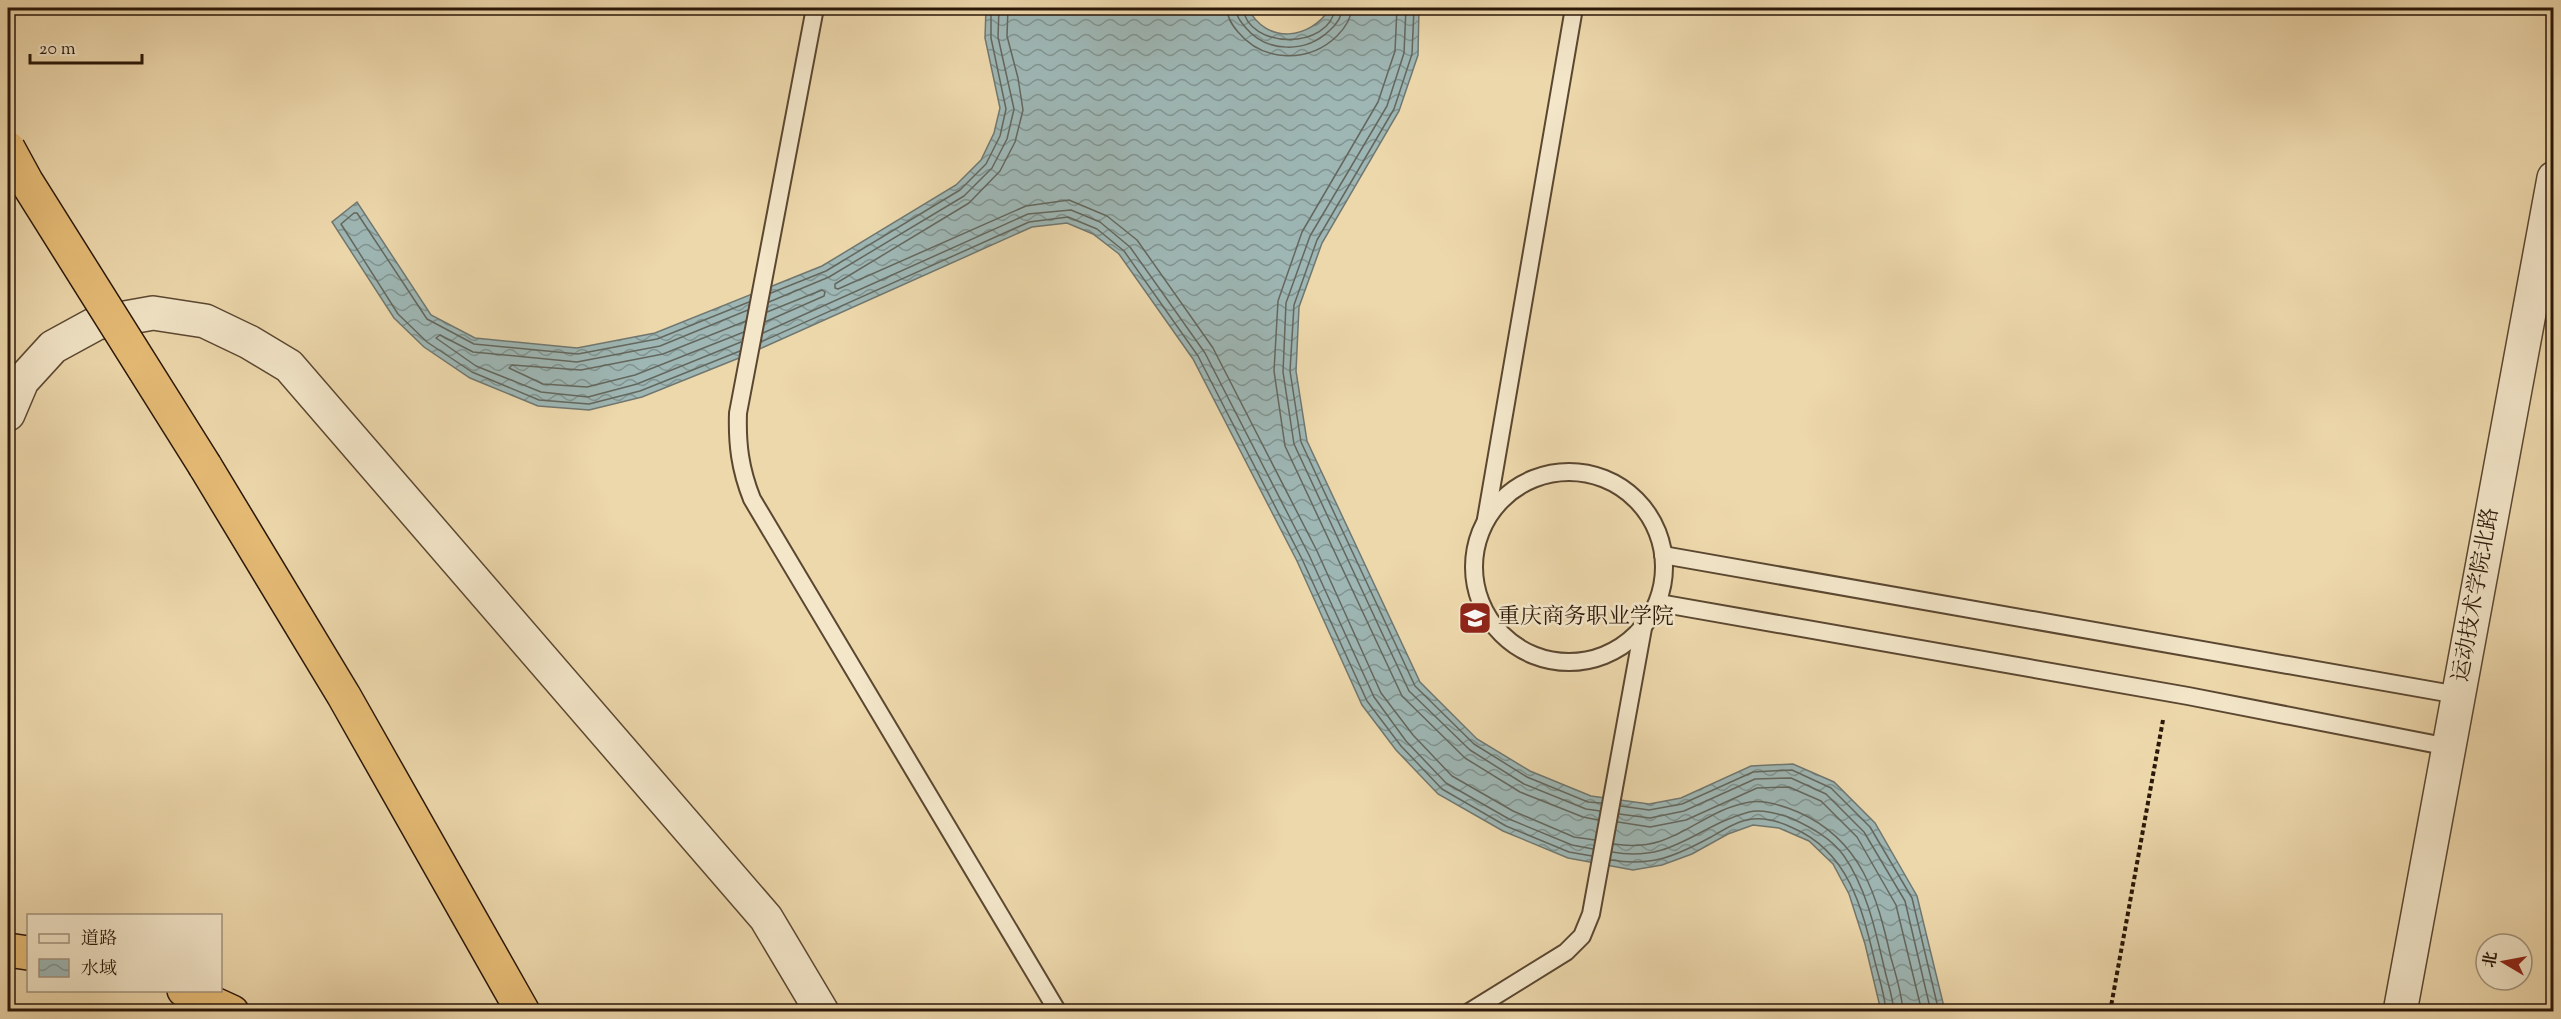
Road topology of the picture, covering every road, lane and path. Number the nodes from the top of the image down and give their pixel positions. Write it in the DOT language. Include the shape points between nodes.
graph roads {
  1 [pos="815,8"];
  2 [pos="1574,8"];
  3 [pos="8,148"];
  4 [pos="2553,178"];
  5 [pos="2547,249"];
  6 [pos="8,414"];
  7 [pos="1485,520"];
  8 [pos="1663,555"];
  9 [pos="1659,603"];
  10 [pos="1643,628"];
  11 [pos="2168,693"];
  12 [pos="2458,695"];
  13 [pos="2449,747"];
  14 [pos="8,950"];
  15 [pos="27,953"];
  16 [pos="189,992"];
  17 [pos="232,1011"];
  18 [pos="523,1011"];
  19 [pos="822,1011"];
  20 [pos="1058,1011"];
  21 [pos="1469,1011"];
  22 [pos="2110,1011"];
  23 [pos="2400,1011"];
  1 -- 20 [label="lane" via="738,413 740,463 752,499"];
  2 -- 7 [label="lane"];
  3 -- 18 [label="highway, bridge" via="344,696"];
  4 -- 5 [label="street, 运动技术学院北路"];
  5 -- 12 [label="street, 运动技术学院北路"];
  6 -- 19 [label="street" via="22,381 53,347 108,321 153,314 205,321 289,366 765,918"];
  7 -- 8 [label="lane" via="1506,495 1533,478 1564,470 1595,474 1625,488 1647,511 1661,540"];
  7 -- 10 [label="lane" via="1475,550 1474,582 1485,613 1504,638 1530,655 1560,663 1591,660 1620,648"];
  8 -- 9 [label="lane" via="1665,570"];
  8 -- 12 [label="lane"];
  9 -- 10 [label="lane"];
  9 -- 11 [label="lane"];
  10 -- 21 [label="lane" via="1591,914 1582,936 1566,952"];
  11 -- 13 [label="lane"];
  11 -- 22 [label="path"];
  12 -- 13 [label="street, 运动技术学院北路"];
  13 -- 23 [label="street, 运动技术学院北路"];
  14 -- 15 [label="highway"];
  16 -- 17 [label="highway"];
}
